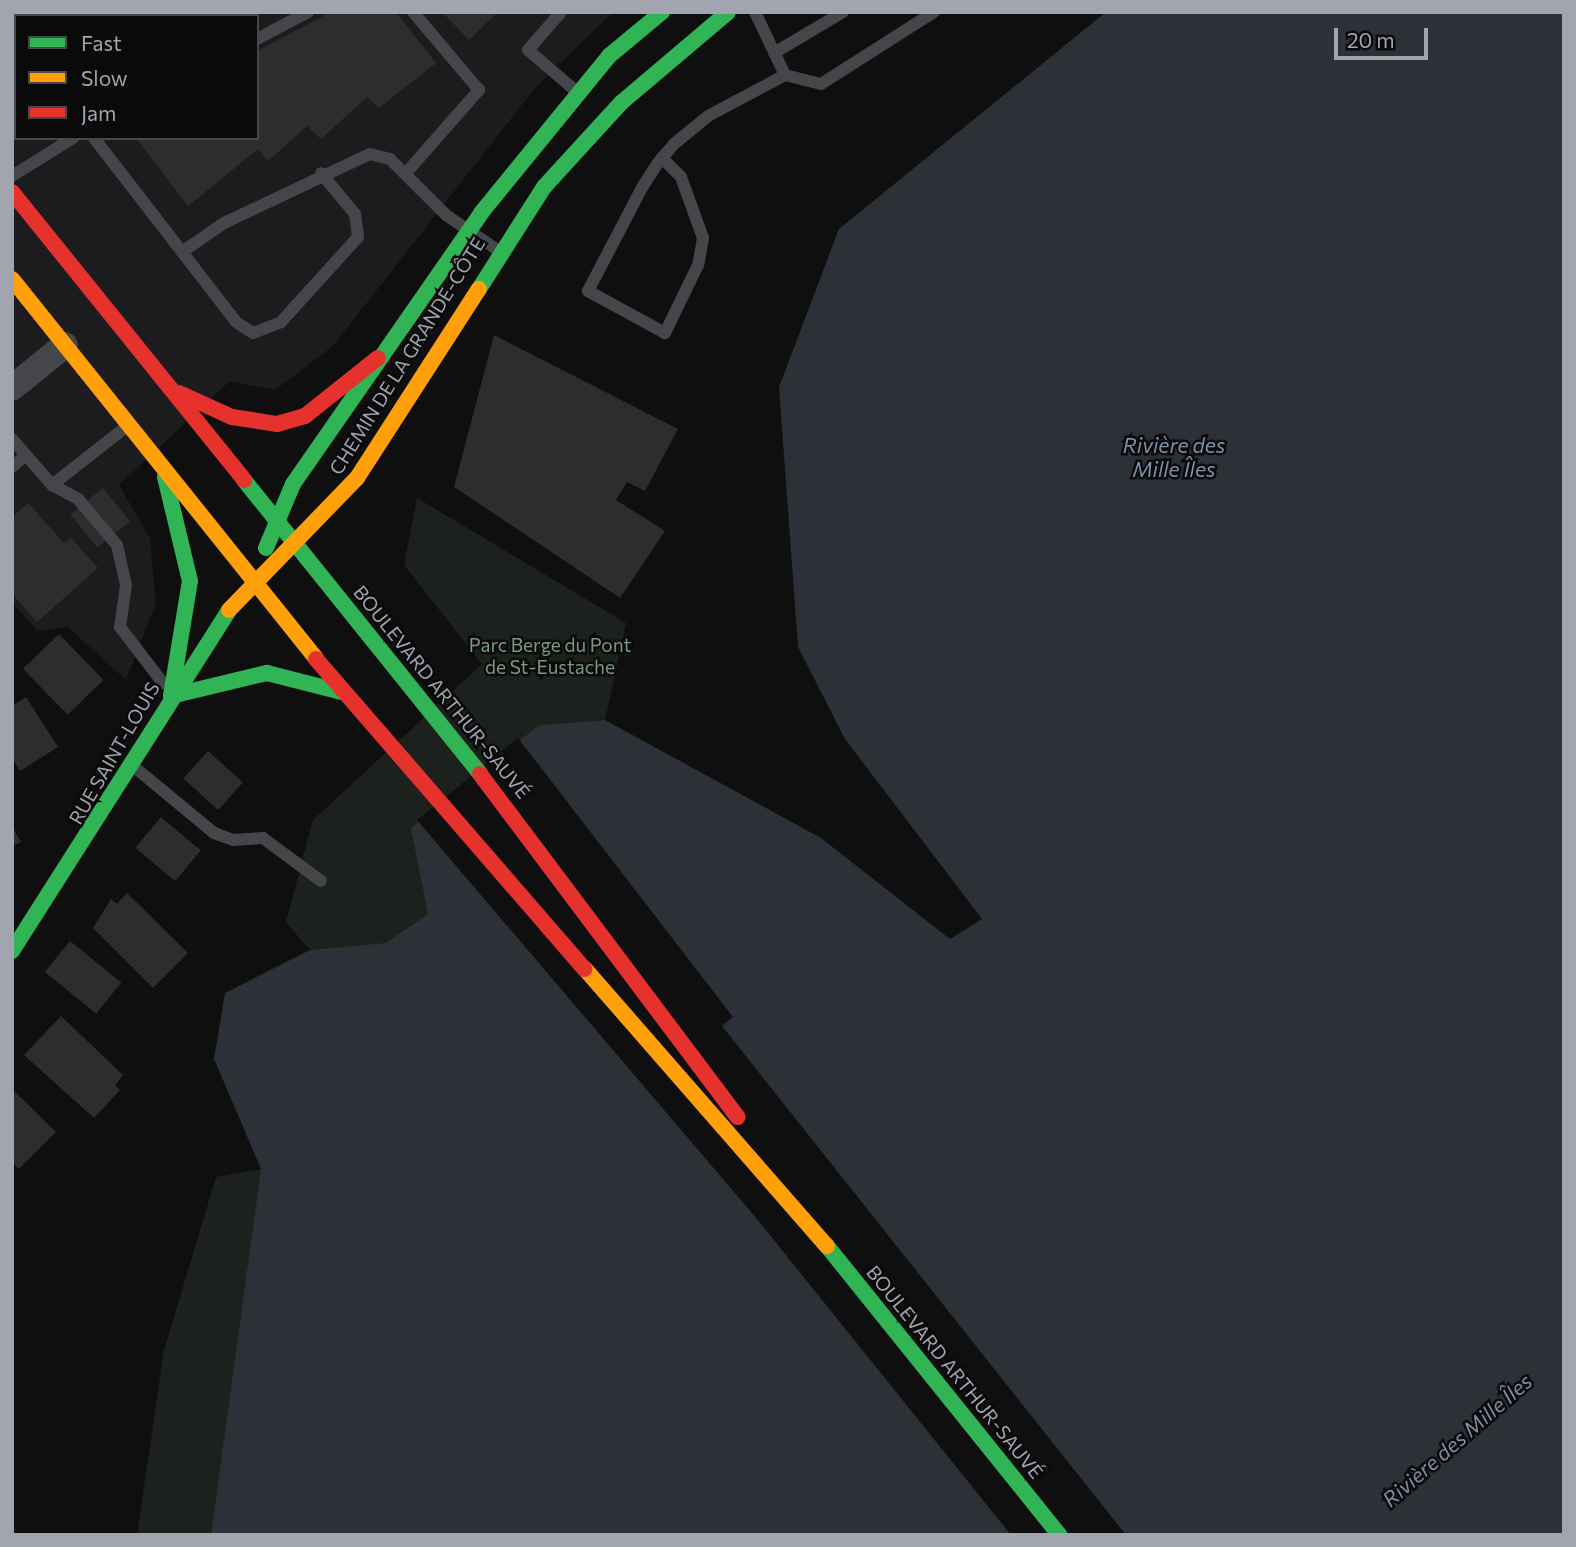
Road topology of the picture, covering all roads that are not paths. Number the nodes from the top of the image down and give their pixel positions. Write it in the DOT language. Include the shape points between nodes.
graph roads {
  1 [pos="308,12"];
  2 [pos="412,12"];
  3 [pos="561,12"];
  4 [pos="662,12"];
  5 [pos="728,12"];
  6 [pos="755,12"];
  7 [pos="843,12"];
  8 [pos="934,12"];
  9 [pos="259,38"];
  10 [pos="774,53"];
  11 [pos="785,75"];
  12 [pos="577,92"];
  13 [pos="70,140"];
  14 [pos="96,140"];
  15 [pos="662,158"];
  16 [pos="321,173"];
  17 [pos="406,173"];
  18 [pos="12,176"];
  19 [pos="12,192"];
  20 [pos="468,232"];
  21 [pos="499,251"];
  22 [pos="182,252"];
  23 [pos="14,286"];
  24 [pos="65,345"];
  25 [pos="379,358"];
  26 [pos="12,388"];
  27 [pos="174,391"];
  28 [pos="130,424"];
  29 [pos="12,439"];
  30 [pos="26,455"];
  31 [pos="161,463"];
  32 [pos="12,467"];
  33 [pos="52,485"];
  34 [pos="278,520"];
  35 [pos="294,540"];
  36 [pos="254,578"];
  37 [pos="342,692"];
  38 [pos="171,696"];
  39 [pos="131,764"];
  40 [pos="321,881"];
  41 [pos="12,951"];
  42 [pos="818,1235"];
  43 [pos="1059,1535"];
  1 -- 9 [label="lane"];
  2 -- 17 [label="lane" via="479,90"];
  3 -- 12 [label="lane" via="528,50"];
  4 -- 12 [label="main road, CHEMIN DE LA GRANDE-CÔTE"];
  5 -- 21 [label="main road, CHEMIN DE LA GRANDE-CÔTE" via="586,138"];
  6 -- 10 [label="lane"];
  7 -- 10 [label="lane"];
  8 -- 11 [label="lane" via="821,84"];
  10 -- 11 [label="lane"];
  11 -- 15 [label="lane" via="708,116"];
  12 -- 20 [label="main road, CHEMIN DE LA GRANDE-CÔTE"];
  13 -- 18 [label="lane"];
  14 -- 22 [label="lane"];
  15 -- 15 [label="lane" via="588,291 665,333 698,265 703,238 681,177"];
  16 -- 17 [label="lane" via="370,154 390,159"];
  16 -- 22 [label="lane"];
  16 -- 22 [label="lane" via="355,214 358,237 273,329 253,333 236,322"];
  17 -- 20 [label="lane"];
  19 -- 27 [label="main road, BOULEVARD ARTHUR-SAUVÉ"];
  20 -- 21 [label="lane"];
  20 -- 25 [label="main road, CHEMIN DE LA GRANDE-CÔTE"];
  21 -- 35 [label="main road, CHEMIN DE LA GRANDE-CÔTE" via="358,478"];
  23 -- 24 [label="main road, BOULEVARD ARTHUR-SAUVÉ"];
  24 -- 26 [label="street"];
  24 -- 28 [label="main road, BOULEVARD ARTHUR-SAUVÉ"];
  25 -- 27 [label="main road" via="305,416 277,424 232,417"];
  25 -- 34 [label="main road, CHEMIN DE LA GRANDE-CÔTE" via="293,484"];
  27 -- 34 [label="main road, BOULEVARD ARTHUR-SAUVÉ"];
  28 -- 31 [label="main road, BOULEVARD ARTHUR-SAUVÉ"];
  28 -- 33 [label="lane"];
  29 -- 30 [label="lane"];
  30 -- 32 [label="lane"];
  30 -- 33 [label="lane"];
  31 -- 36 [label="main road, BOULEVARD ARTHUR-SAUVÉ"];
  31 -- 38 [label="main road" via="190,582"];
  33 -- 38 [label="lane" via="78,499 117,545 126,585 120,627"];
  34 -- 35 [label="main road, BOULEVARD ARTHUR-SAUVÉ"];
  34 -- 36 [label="main road, CHEMIN DE LA GRANDE-CÔTE"];
  35 -- 36 [label="main road, CHEMIN DE LA GRANDE-CÔTE"];
  35 -- 42 [label="main road, BOULEVARD ARTHUR-SAUVÉ" via="670,1018"];
  36 -- 37 [label="main road, BOULEVARD ARTHUR-SAUVÉ"];
  36 -- 38 [label="main road, RUE SAINT-LOUIS"];
  37 -- 38 [label="main road" via="267,673"];
  37 -- 42 [label="main road, BOULEVARD ARTHUR-SAUVÉ"];
  38 -- 39 [label="main road, RUE SAINT-LOUIS"];
  39 -- 40 [label="lane" via="214,833 233,840 263,838"];
  39 -- 41 [label="main road, RUE SAINT-LOUIS"];
  42 -- 43 [label="main road, BOULEVARD ARTHUR-SAUVÉ"];
}
